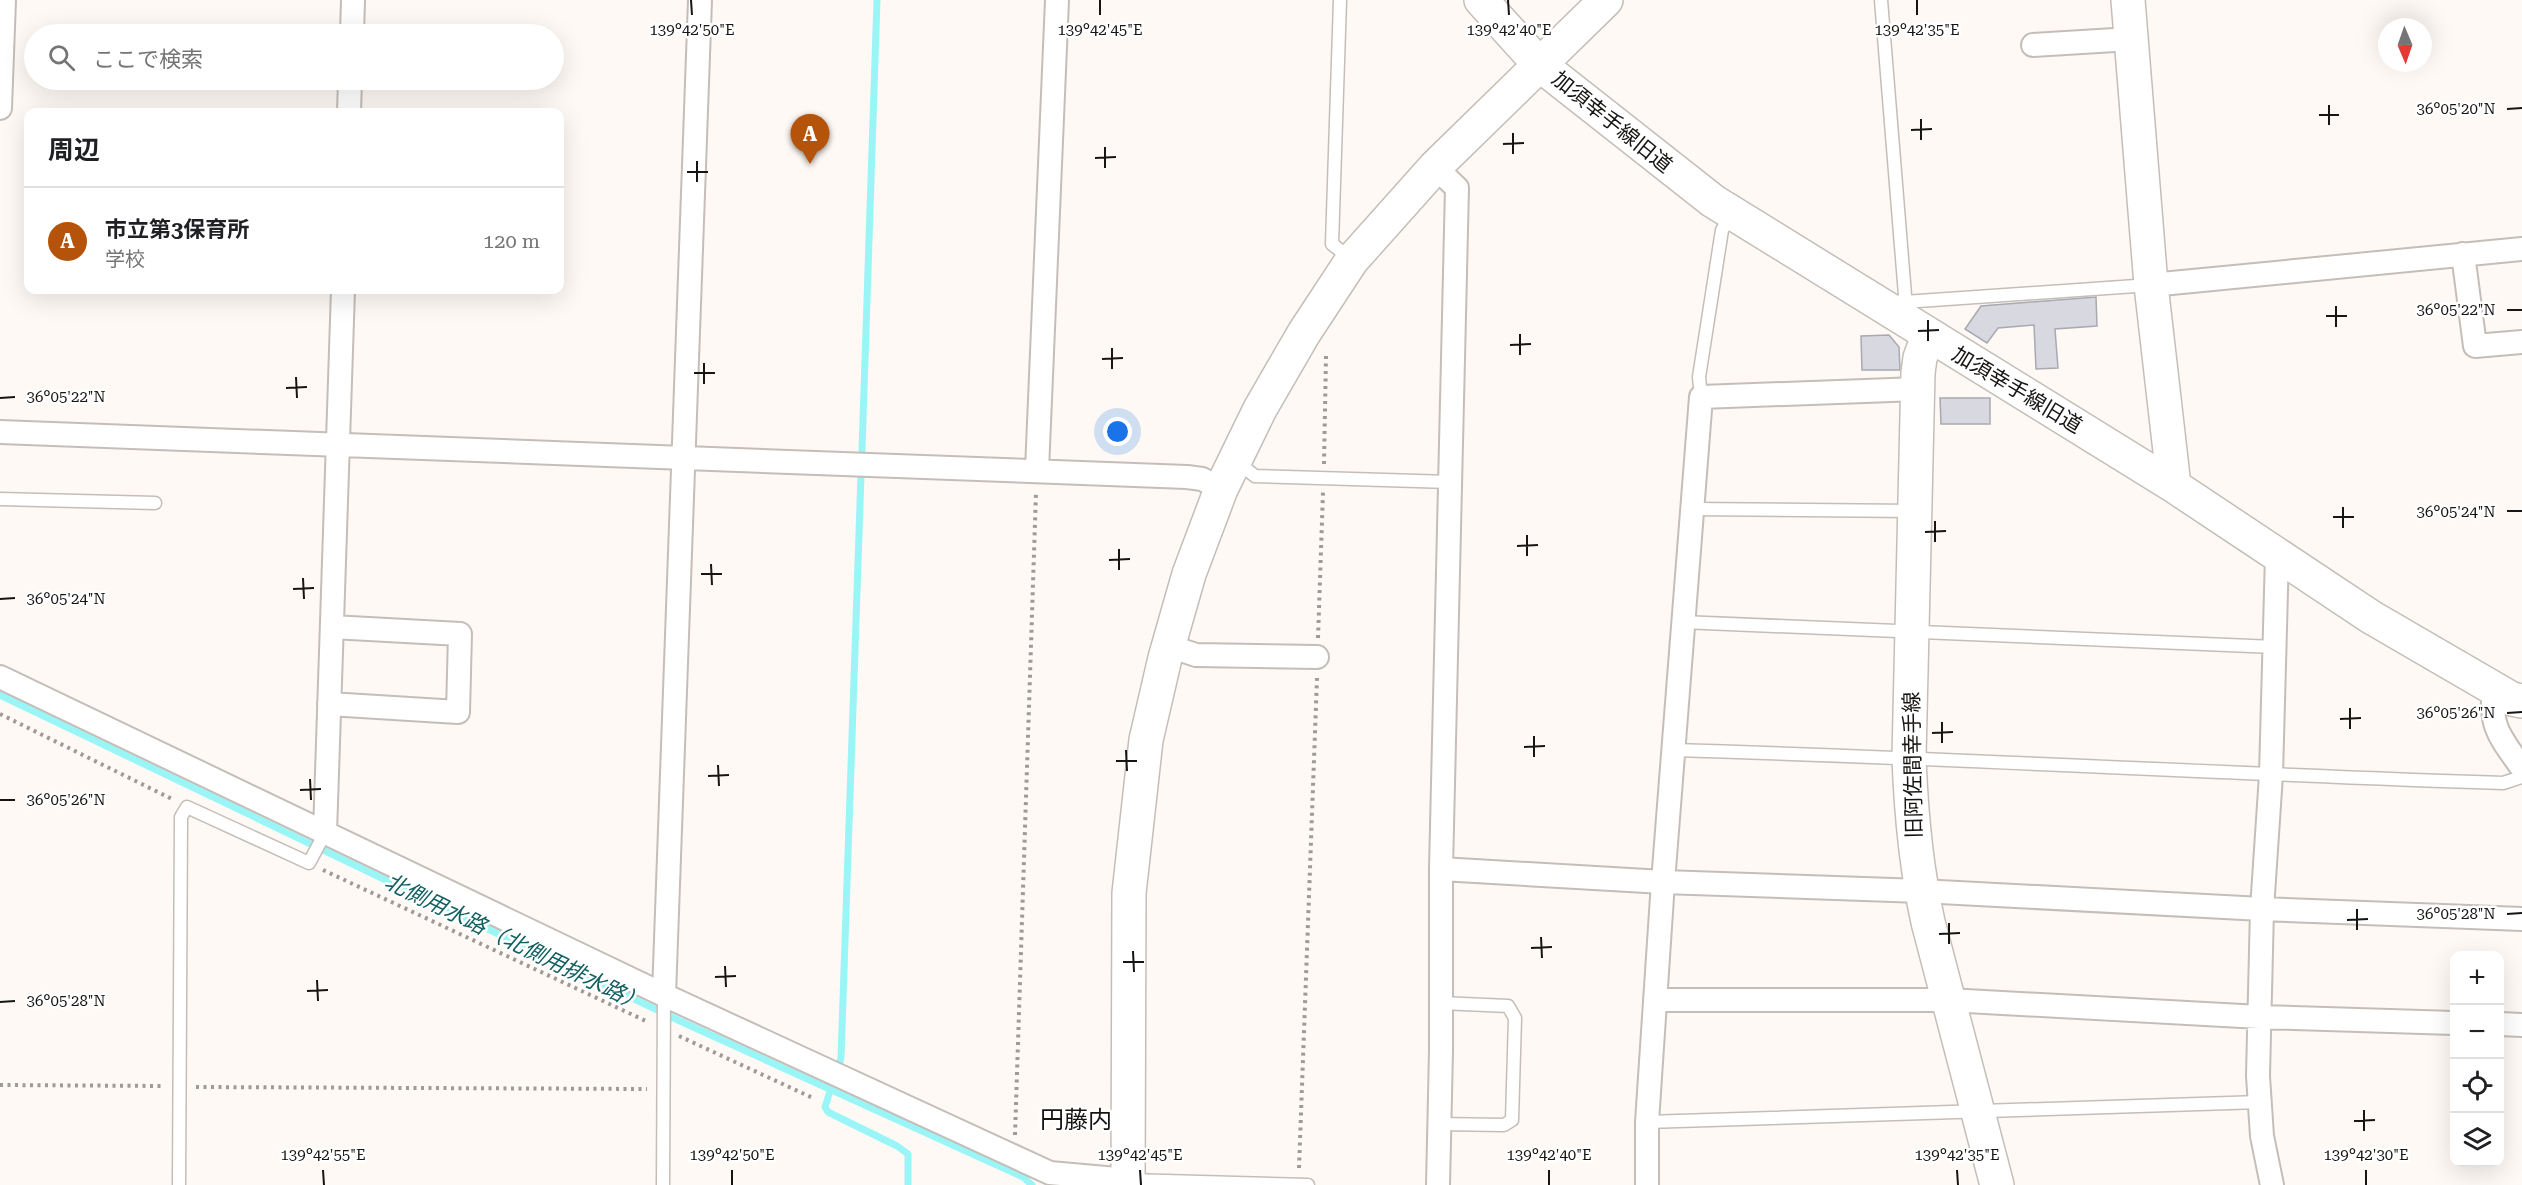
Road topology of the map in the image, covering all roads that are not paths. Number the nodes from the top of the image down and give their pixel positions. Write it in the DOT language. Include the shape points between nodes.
graph roads {
  1 [pos="4,0"];
  2 [pos="353,0"];
  3 [pos="700,0"];
  4 [pos="1057,0"];
  5 [pos="1340,0"];
  6 [pos="1481,0"];
  7 [pos="1881,0"];
  8 [pos="2128,0"];
  9 [pos="1594,4"];
  10 [pos="352,24"];
  11 [pos="2131,39"];
  12 [pos="2033,45"];
  13 [pos="1539,64"];
  14 [pos="350,90"];
  15 [pos="0,108"];
  16 [pos="349,108"];
  17 [pos="1435,167"];
  18 [pos="1733,214"];
  19 [pos="2522,249"];
  20 [pos="2463,254"];
  21 [pos="1352,260"];
  22 [pos="2151,285"];
  23 [pos="343,294"];
  24 [pos="1901,309"];
  25 [pos="1928,336"];
  26 [pos="2522,342"];
  27 [pos="1918,389"];
  28 [pos="1701,397"];
  29 [pos="0,432"];
  30 [pos="338,446"];
  31 [pos="683,457"];
  32 [pos="1037,470"];
  33 [pos="1228,475"];
  34 [pos="1450,482"];
  35 [pos="2174,486"];
  36 [pos="0,499"];
  37 [pos="155,503"];
  38 [pos="1691,509"];
  39 [pos="1915,511"];
  40 [pos="2277,555"];
  41 [pos="1682,622"];
  42 [pos="332,627"];
  43 [pos="1913,631"];
  44 [pos="1169,646"];
  45 [pos="2275,647"];
  46 [pos="1317,657"];
  47 [pos="0,677"];
  48 [pos="2508,694"];
  49 [pos="329,705"];
  50 [pos="1674,750"];
  51 [pos="1909,757"];
  52 [pos="2522,768"];
  53 [pos="2271,776"];
  54 [pos="2522,777"];
  55 [pos="322,838"];
  56 [pos="1441,868"];
  57 [pos="1663,882"];
  58 [pos="1921,891"];
  59 [pos="2262,909"];
  60 [pos="2522,919"];
  61 [pos="664,995"];
  62 [pos="1655,1000"];
  63 [pos="1948,1000"];
  64 [pos="1441,1003"];
  65 [pos="2260,1017"];
  66 [pos="2450,1023"];
  67 [pos="2504,1024"];
  68 [pos="2522,1025"];
  69 [pos="2260,1102"];
  70 [pos="1979,1111"];
  71 [pos="1647,1122"];
  72 [pos="1439,1124"];
  73 [pos="1128,1182"];
  74 [pos="178,1185"];
  75 [pos="663,1185"];
  76 [pos="1299,1185"];
  77 [pos="1308,1185"];
  78 [pos="1438,1185"];
  79 [pos="1647,1185"];
  80 [pos="1997,1185"];
  81 [pos="2272,1185"];
  1 -- 15 [label="street"];
  2 -- 10 [label="street"];
  3 -- 31 [label="street"];
  4 -- 32 [label="street"];
  5 -- 21 [label="lane" via="1332,244"];
  6 -- 13 [label="street, 加須幸手線旧道"];
  7 -- 24 [label="lane"];
  8 -- 11 [label="street"];
  9 -- 13 [label="street"];
  11 -- 12 [label="street"];
  11 -- 22 [label="street"];
  13 -- 17 [label="street"];
  13 -- 18 [label="street, 加須幸手線旧道" via="1660,162"];
  14 -- 16 [label="street"];
  17 -- 21 [label="street"];
  17 -- 34 [label="street" via="1457,188"];
  18 -- 24 [label="street, 加須幸手線旧道"];
  18 -- 28 [label="lane" via="1722,230 1699,377"];
  19 -- 20 [label="street"];
  20 -- 22 [label="street"];
  20 -- 26 [label="street" via="2475,346"];
  21 -- 33 [label="street" via="1260,409"];
  22 -- 24 [label="lane"];
  22 -- 35 [label="street"];
  23 -- 30 [label="street"];
  24 -- 25 [label="street, 加須幸手線旧道"];
  25 -- 27 [label="street, 旧阿佐間幸手線" via="1920,358"];
  25 -- 35 [label="street, 加須幸手線旧道"];
  27 -- 28 [label="street"];
  27 -- 39 [label="street, 旧阿佐間幸手線"];
  28 -- 38 [label="street"];
  29 -- 30 [label="street"];
  30 -- 31 [label="street"];
  30 -- 42 [label="street"];
  31 -- 32 [label="street"];
  31 -- 61 [label="street"];
  32 -- 33 [label="street" via="1202,479"];
  33 -- 34 [label="lane"];
  33 -- 44 [label="street" via="1189,574"];
  34 -- 56 [label="street"];
  35 -- 40 [label="street, 加須幸手線旧道"];
  36 -- 37 [label="lane"];
  38 -- 39 [label="lane"];
  38 -- 41 [label="street"];
  39 -- 43 [label="street, 旧阿佐間幸手線"];
  40 -- 45 [label="street"];
  40 -- 48 [label="street, 加須幸手線旧道" via="2371,616"];
  41 -- 43 [label="lane"];
  41 -- 50 [label="street"];
  42 -- 49 [label="street"];
  42 -- 49 [label="street" via="460,634 458,712"];
  43 -- 45 [label="lane"];
  43 -- 51 [label="street, 旧阿佐間幸手線"];
  44 -- 46 [label="street" via="1196,655"];
  44 -- 73 [label="street" via="1146,740 1129,893"];
  45 -- 53 [label="street"];
  47 -- 55 [label="street"];
  48 -- 52 [label="street" via="2492,707 2494,722"];
  49 -- 55 [label="street"];
  50 -- 51 [label="lane"];
  50 -- 57 [label="street"];
  51 -- 53 [label="lane"];
  51 -- 58 [label="street, 旧阿佐間幸手線" via="1911,813"];
  53 -- 54 [label="lane" via="2503,783"];
  53 -- 59 [label="street"];
  55 -- 61 [label="street"];
  55 -- 74 [label="lane" via="310,860 187,807 181,817"];
  56 -- 57 [label="street"];
  56 -- 64 [label="street"];
  57 -- 58 [label="street"];
  57 -- 62 [label="street"];
  58 -- 59 [label="street"];
  58 -- 63 [label="street, 旧阿佐間幸手線"];
  59 -- 60 [label="street"];
  59 -- 65 [label="street"];
  61 -- 73 [label="street" via="1050,1173"];
  61 -- 75 [label="lane"];
  62 -- 63 [label="street"];
  62 -- 71 [label="street"];
  63 -- 65 [label="street"];
  63 -- 70 [label="street, 旧阿佐間幸手線"];
  64 -- 72 [label="street"];
  64 -- 72 [label="lane" via="1508,1006 1515,1018 1512,1120 1504,1125"];
  65 -- 66 [label="street"];
  65 -- 69 [label="street"];
  67 -- 68 [label="street"];
  69 -- 70 [label="lane"];
  69 -- 81 [label="street"];
  70 -- 71 [label="lane"];
  70 -- 80 [label="street, 旧阿佐間幸手線"];
  71 -- 79 [label="street"];
  72 -- 78 [label="street"];
  73 -- 76 [label="lane"];
  76 -- 77 [label="lane"];
}
